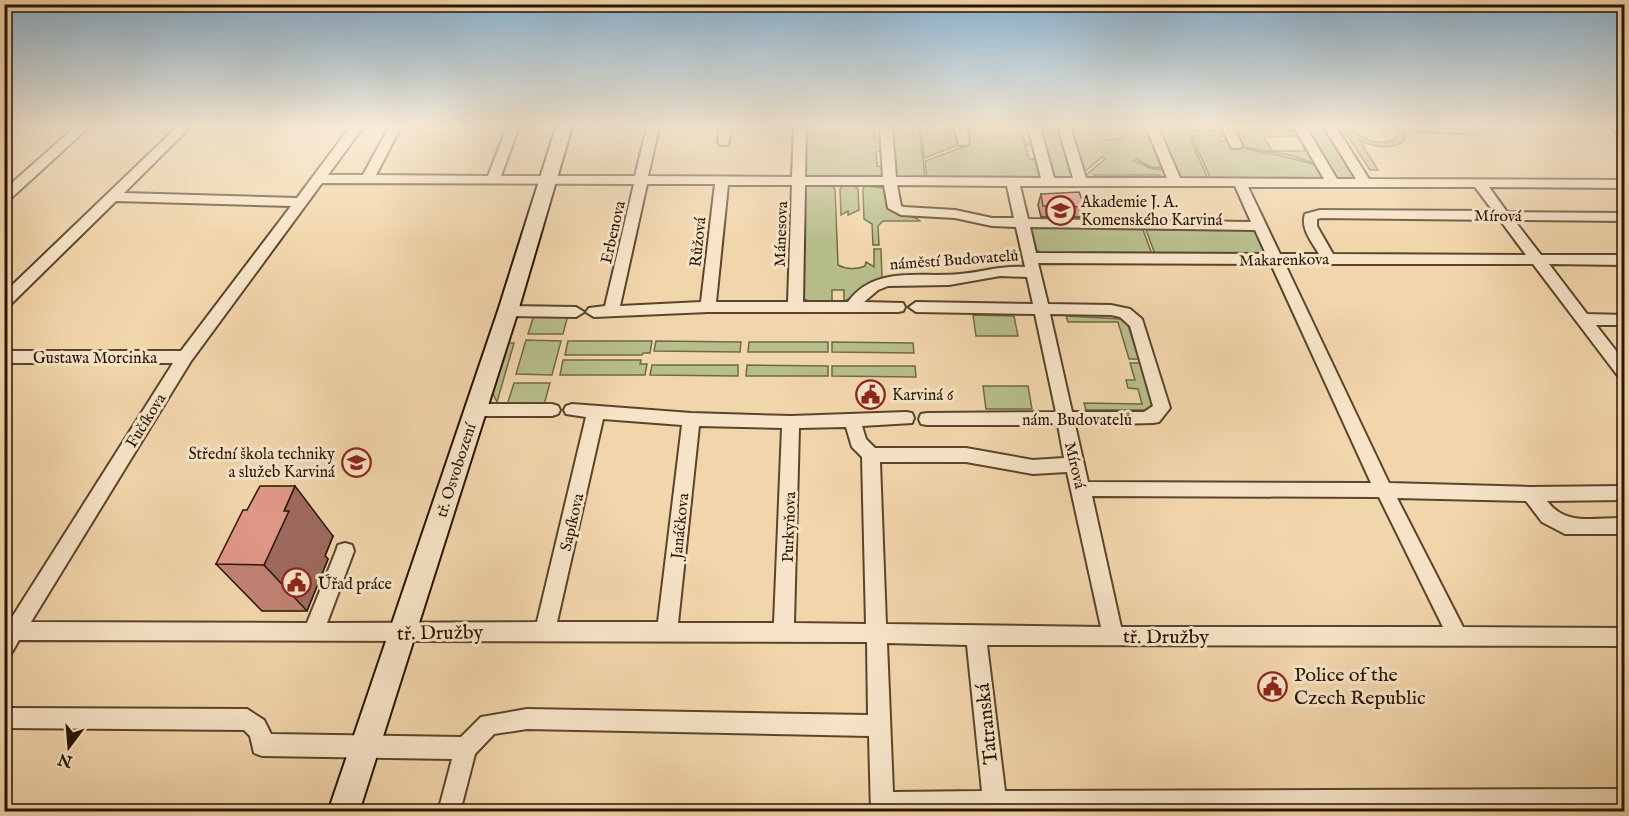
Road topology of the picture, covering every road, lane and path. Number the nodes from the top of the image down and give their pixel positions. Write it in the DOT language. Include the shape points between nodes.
graph roads {
  1 [pos="40,165"];
  2 [pos="145,165"];
  3 [pos="328,165"];
  4 [pos="375,165"];
  5 [pos="499,165"];
  6 [pos="552,165"];
  7 [pos="645,165"];
  8 [pos="800,165"];
  9 [pos="889,165"];
  10 [pos="1044,165"];
  11 [pos="1076,165"];
  12 [pos="1168,165"];
  13 [pos="1322,165"];
  14 [pos="1354,165"];
  15 [pos="318,179"];
  16 [pos="367,180"];
  17 [pos="493,180"];
  18 [pos="547,181"];
  19 [pos="642,182"];
  20 [pos="722,182"];
  21 [pos="800,182"];
  22 [pos="890,182"];
  23 [pos="1081,182"];
  24 [pos="1013,183"];
  25 [pos="1049,183"];
  26 [pos="1175,183"];
  27 [pos="1240,183"];
  28 [pos="1333,183"];
  29 [pos="1365,183"];
  30 [pos="1479,184"];
  31 [pos="1624,184"];
  32 [pos="4,197"];
  33 [pos="113,197"];
  34 [pos="300,202"];
  35 [pos="1506,215"];
  36 [pos="1624,217"];
  37 [pos="1024,224"];
  38 [pos="1260,226"];
  39 [pos="1273,258"];
  40 [pos="1328,258"];
  41 [pos="1538,259"];
  42 [pos="1624,260"];
  43 [pos="1032,265"];
  44 [pos="4,302"];
  45 [pos="708,307"];
  46 [pos="795,307"];
  47 [pos="852,307"];
  48 [pos="898,307"];
  49 [pos="916,307"];
  50 [pos="1042,309"];
  51 [pos="612,310"];
  52 [pos="508,311"];
  53 [pos="576,312"];
  54 [pos="594,312"];
  55 [pos="1584,319"];
  56 [pos="1624,320"];
  57 [pos="4,357"];
  58 [pos="185,357"];
  59 [pos="1624,372"];
  60 [pos="475,410"];
  61 [pos="552,410"];
  62 [pos="572,410"];
  63 [pos="596,412"];
  64 [pos="906,418"];
  65 [pos="691,419"];
  66 [pos="852,419"];
  67 [pos="927,419"];
  68 [pos="1066,419"];
  69 [pos="791,422"];
  70 [pos="871,455"];
  71 [pos="1074,465"];
  72 [pos="1081,489"];
  73 [pos="1386,490"];
  74 [pos="1624,493"];
  75 [pos="1531,494"];
  76 [pos="1624,526"];
  77 [pos="345,551"];
  78 [pos="545,631"];
  79 [pos="314,632"];
  80 [pos="667,632"];
  81 [pos="784,632"];
  82 [pos="401,633"];
  83 [pos="875,633"];
  84 [pos="976,636"];
  85 [pos="1113,636"];
  86 [pos="1457,636"];
  87 [pos="8,637"];
  88 [pos="1624,637"];
  89 [pos="4,718"];
  90 [pos="878,726"];
  91 [pos="363,747"];
  92 [pos="466,748"];
  93 [pos="1624,800"];
  94 [pos="881,807"];
  95 [pos="995,807"];
  96 [pos="343,812"];
  97 [pos="449,812"];
  1 -- 32 [label="street"];
  2 -- 33 [label="street"];
  3 -- 15 [label="street, Fučíkova"];
  4 -- 16 [label="street"];
  5 -- 17 [label="street"];
  6 -- 18 [label="street, tř. Osvobození"];
  7 -- 19 [label="street, Erbenova"];
  8 -- 21 [label="street, Mánesova"];
  9 -- 22 [label="street"];
  10 -- 25 [label="street"];
  11 -- 23 [label="street"];
  12 -- 26 [label="street"];
  13 -- 28 [label="street"];
  14 -- 29 [label="street"];
  15 -- 16 [label="street"];
  15 -- 34 [label="street, Fučíkova"];
  16 -- 17 [label="street"];
  17 -- 18 [label="street"];
  18 -- 19 [label="street, Mírová"];
  18 -- 52 [label="street, tř. Osvobození"];
  19 -- 20 [label="street, Mírová"];
  19 -- 51 [label="street, Erbenova"];
  20 -- 21 [label="street, Mírová"];
  20 -- 45 [label="street, Růžová"];
  21 -- 22 [label="street, Mírová"];
  21 -- 46 [label="street, Mánesova"];
  22 -- 24 [label="street, Mírová"];
  22 -- 37 [label="street" via="895,208 902,212 955,214"];
  23 -- 25 [label="street, Mírová"];
  23 -- 26 [label="street, Mírová"];
  24 -- 25 [label="street, Mírová"];
  24 -- 37 [label="street, Mírová"];
  26 -- 27 [label="street, Mírová"];
  27 -- 28 [label="street, Mírová"];
  27 -- 38 [label="street"];
  28 -- 29 [label="street, Mírová"];
  29 -- 30 [label="street, Mírová"];
  30 -- 31 [label="street, Mírová"];
  30 -- 35 [label="street"];
  33 -- 34 [label="street"];
  33 -- 44 [label="street"];
  34 -- 58 [label="street, Fučíkova"];
  35 -- 36 [label="street, Mírová"];
  35 -- 40 [label="street, Mírová" via="1320,214 1310,218 1310,226"];
  35 -- 41 [label="street"];
  37 -- 38 [label="street"];
  37 -- 43 [label="street, Mírová"];
  38 -- 39 [label="street"];
  39 -- 40 [label="street, Makarenkova"];
  39 -- 43 [label="street, Makarenkova"];
  39 -- 73 [label="street"];
  40 -- 41 [label="street, Makarenkova"];
  41 -- 42 [label="street, Makarenkova"];
  41 -- 55 [label="street"];
  43 -- 47 [label="street, náměstí Budovatelů" via="962,280 891,280 871,286 858,295"];
  43 -- 50 [label="street, Mírová"];
  45 -- 46 [label="street"];
  45 -- 51 [label="street"];
  46 -- 47 [label="street"];
  47 -- 48 [label="street"];
  49 -- 50 [label="street, nám. Budovatelů"];
  50 -- 68 [label="street, Mírová"];
  50 -- 68 [label="street, nám. Budovatelů" via="1119,311 1133,318 1161,400 1162,408 1153,417"];
  51 -- 54 [label="street"];
  52 -- 53 [label="street"];
  52 -- 60 [label="street, tř. Osvobození"];
  55 -- 56 [label="street"];
  55 -- 59 [label="street"];
  57 -- 58 [label="street, Gustawa Morcinka"];
  58 -- 87 [label="street, Fučíkova"];
  60 -- 61 [label="street"];
  60 -- 82 [label="street, tř. Osvobození"];
  62 -- 63 [label="street"];
  63 -- 65 [label="street"];
  63 -- 78 [label="street, Sapíkova"];
  64 -- 66 [label="street"];
  65 -- 69 [label="street"];
  65 -- 80 [label="street, Janáčkova"];
  66 -- 69 [label="street"];
  66 -- 70 [label="street" via="858,442"];
  67 -- 68 [label="street, nám. Budovatelů"];
  68 -- 71 [label="street, Mírová"];
  69 -- 81 [label="street, Purkyňova"];
  70 -- 71 [label="street" via="966,455 1033,467"];
  70 -- 83 [label="street"];
  71 -- 72 [label="street, Mírová"];
  72 -- 73 [label="street"];
  72 -- 85 [label="street, Mírová"];
  73 -- 75 [label="street"];
  73 -- 86 [label="street"];
  74 -- 75 [label="street"];
  75 -- 76 [label="street" via="1548,517 1565,526"];
  77 -- 79 [label="street"];
  78 -- 80 [label="street, tř. Družby"];
  78 -- 82 [label="street, tř. Družby"];
  79 -- 82 [label="street, tř. Družby"];
  79 -- 87 [label="street, tř. Družby"];
  80 -- 81 [label="street, tř. Družby"];
  81 -- 83 [label="street, tř. Družby"];
  82 -- 91 [label="street, tř. Osvobození"];
  83 -- 84 [label="street, tř. Družby"];
  83 -- 90 [label="street"];
  84 -- 85 [label="street, tř. Družby"];
  84 -- 95 [label="street, Tatranská"];
  85 -- 86 [label="street, tř. Družby"];
  86 -- 88 [label="street, tř. Družby"];
  89 -- 91 [label="street" via="247,720 257,726 262,745"];
  90 -- 92 [label="street" via="527,719 489,724"];
  90 -- 94 [label="street"];
  91 -- 92 [label="street"];
  91 -- 96 [label="street, tř. Osvobození"];
  92 -- 97 [label="street"];
  93 -- 95 [label="street"];
  94 -- 95 [label="street"];
}
